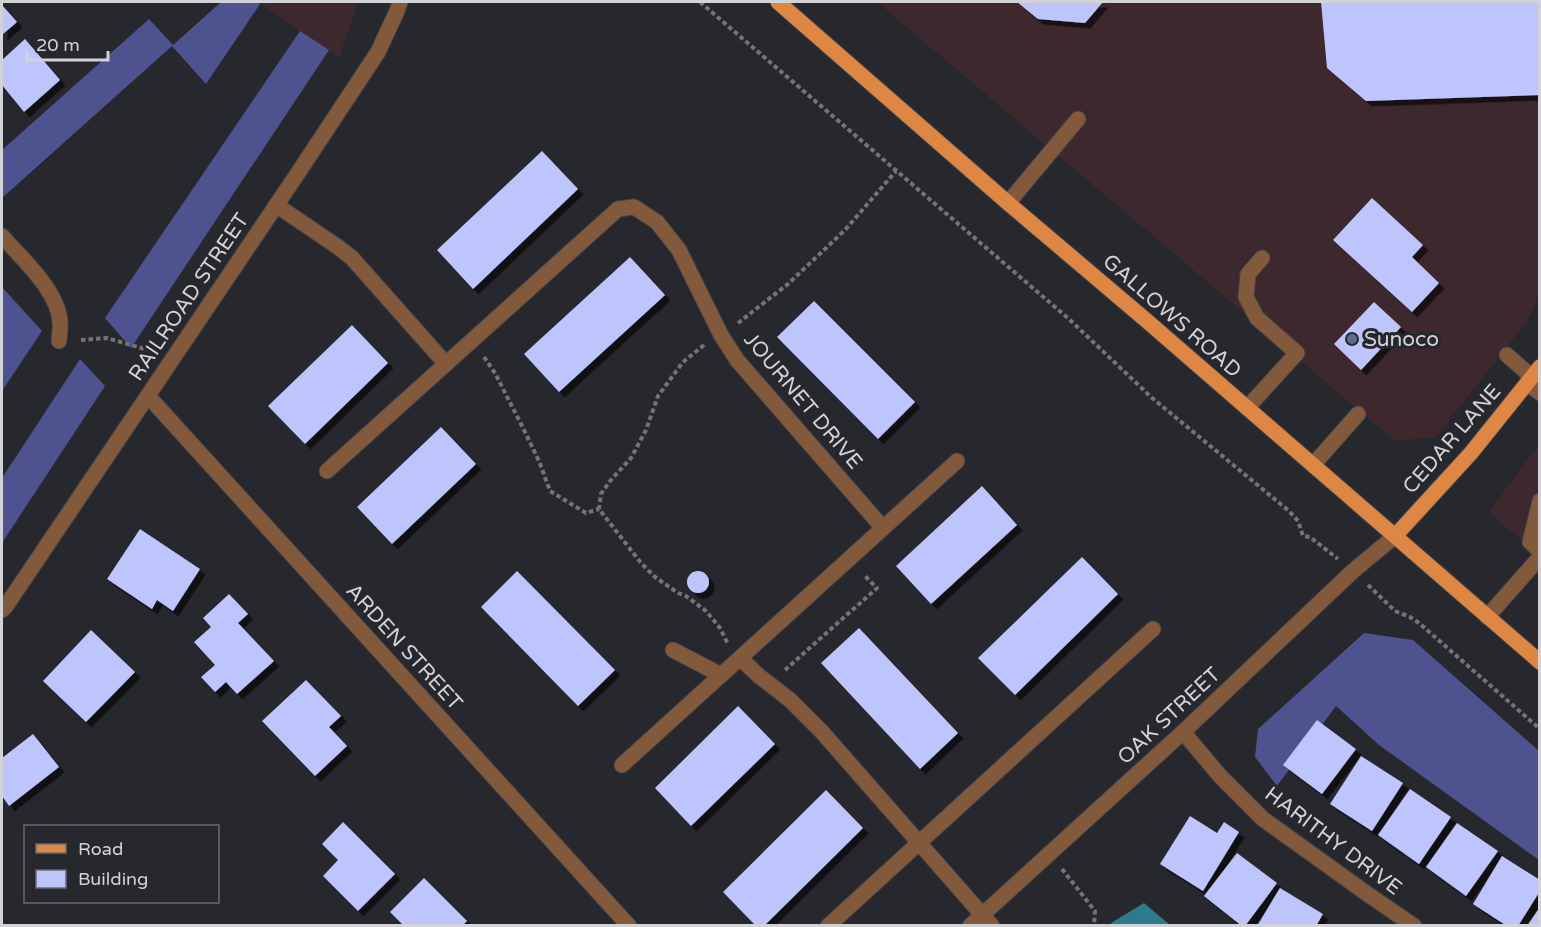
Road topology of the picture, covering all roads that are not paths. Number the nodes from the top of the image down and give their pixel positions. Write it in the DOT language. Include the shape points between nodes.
graph roads {
  1 [pos="400,2"];
  2 [pos="778,2"];
  3 [pos="1078,119"];
  4 [pos="1008,202"];
  5 [pos="276,205"];
  6 [pos="2,236"];
  7 [pos="1262,258"];
  8 [pos="59,341"];
  9 [pos="1507,355"];
  10 [pos="446,364"];
  11 [pos="1535,380"];
  12 [pos="148,396"];
  13 [pos="1247,408"];
  14 [pos="1358,414"];
  15 [pos="957,461"];
  16 [pos="1313,465"];
  17 [pos="327,471"];
  18 [pos="1539,501"];
  19 [pos="883,528"];
  20 [pos="1395,536"];
  21 [pos="1539,550"];
  22 [pos="1539,557"];
  23 [pos="2,610"];
  24 [pos="1487,617"];
  25 [pos="1153,629"];
  26 [pos="674,650"];
  27 [pos="740,658"];
  28 [pos="1539,662"];
  29 [pos="721,675"];
  30 [pos="1183,732"];
  31 [pos="622,765"];
  32 [pos="918,843"];
  33 [pos="987,920"];
  34 [pos="629,926"];
  35 [pos="828,926"];
  36 [pos="970,926"];
  37 [pos="1414,926"];
  1 -- 5 [label="street, RAILROAD STREET" via="378,51"];
  2 -- 4 [label="main road, GALLOWS ROAD"];
  3 -- 4 [label="street"];
  4 -- 13 [label="main road, GALLOWS ROAD"];
  5 -- 10 [label="street" via="352,258"];
  5 -- 12 [label="street, RAILROAD STREET"];
  6 -- 8 [label="street" via="52,297 61,323"];
  7 -- 13 [label="street" via="1248,274 1246,297 1257,318 1297,353"];
  9 -- 11 [label="street"];
  10 -- 17 [label="street, JOURNET DRIVE"];
  10 -- 19 [label="street, JOURNET DRIVE" via="618,209 634,207 657,222 679,250 737,360"];
  11 -- 20 [label="main road, CEDAR LANE"];
  12 -- 23 [label="street, RAILROAD STREET"];
  12 -- 34 [label="street, ARDEN STREET"];
  13 -- 16 [label="main road, GALLOWS ROAD"];
  14 -- 16 [label="street"];
  15 -- 19 [label="street"];
  16 -- 20 [label="main road, GALLOWS ROAD"];
  18 -- 21 [label="street" via="1530,542"];
  19 -- 27 [label="street"];
  20 -- 24 [label="main road, GALLOWS ROAD"];
  20 -- 30 [label="street, OAK STREET"];
  22 -- 24 [label="street"];
  24 -- 28 [label="main road, GALLOWS ROAD"];
  25 -- 32 [label="street"];
  26 -- 29 [label="street"];
  27 -- 29 [label="street"];
  27 -- 32 [label="street" via="822,732"];
  29 -- 31 [label="street"];
  30 -- 33 [label="street, OAK STREET" via="1049,854"];
  30 -- 37 [label="street, HARITHY DRIVE" via="1263,819"];
  32 -- 33 [label="street"];
  32 -- 35 [label="street"];
  33 -- 36 [label="street, OAK STREET"];
}
